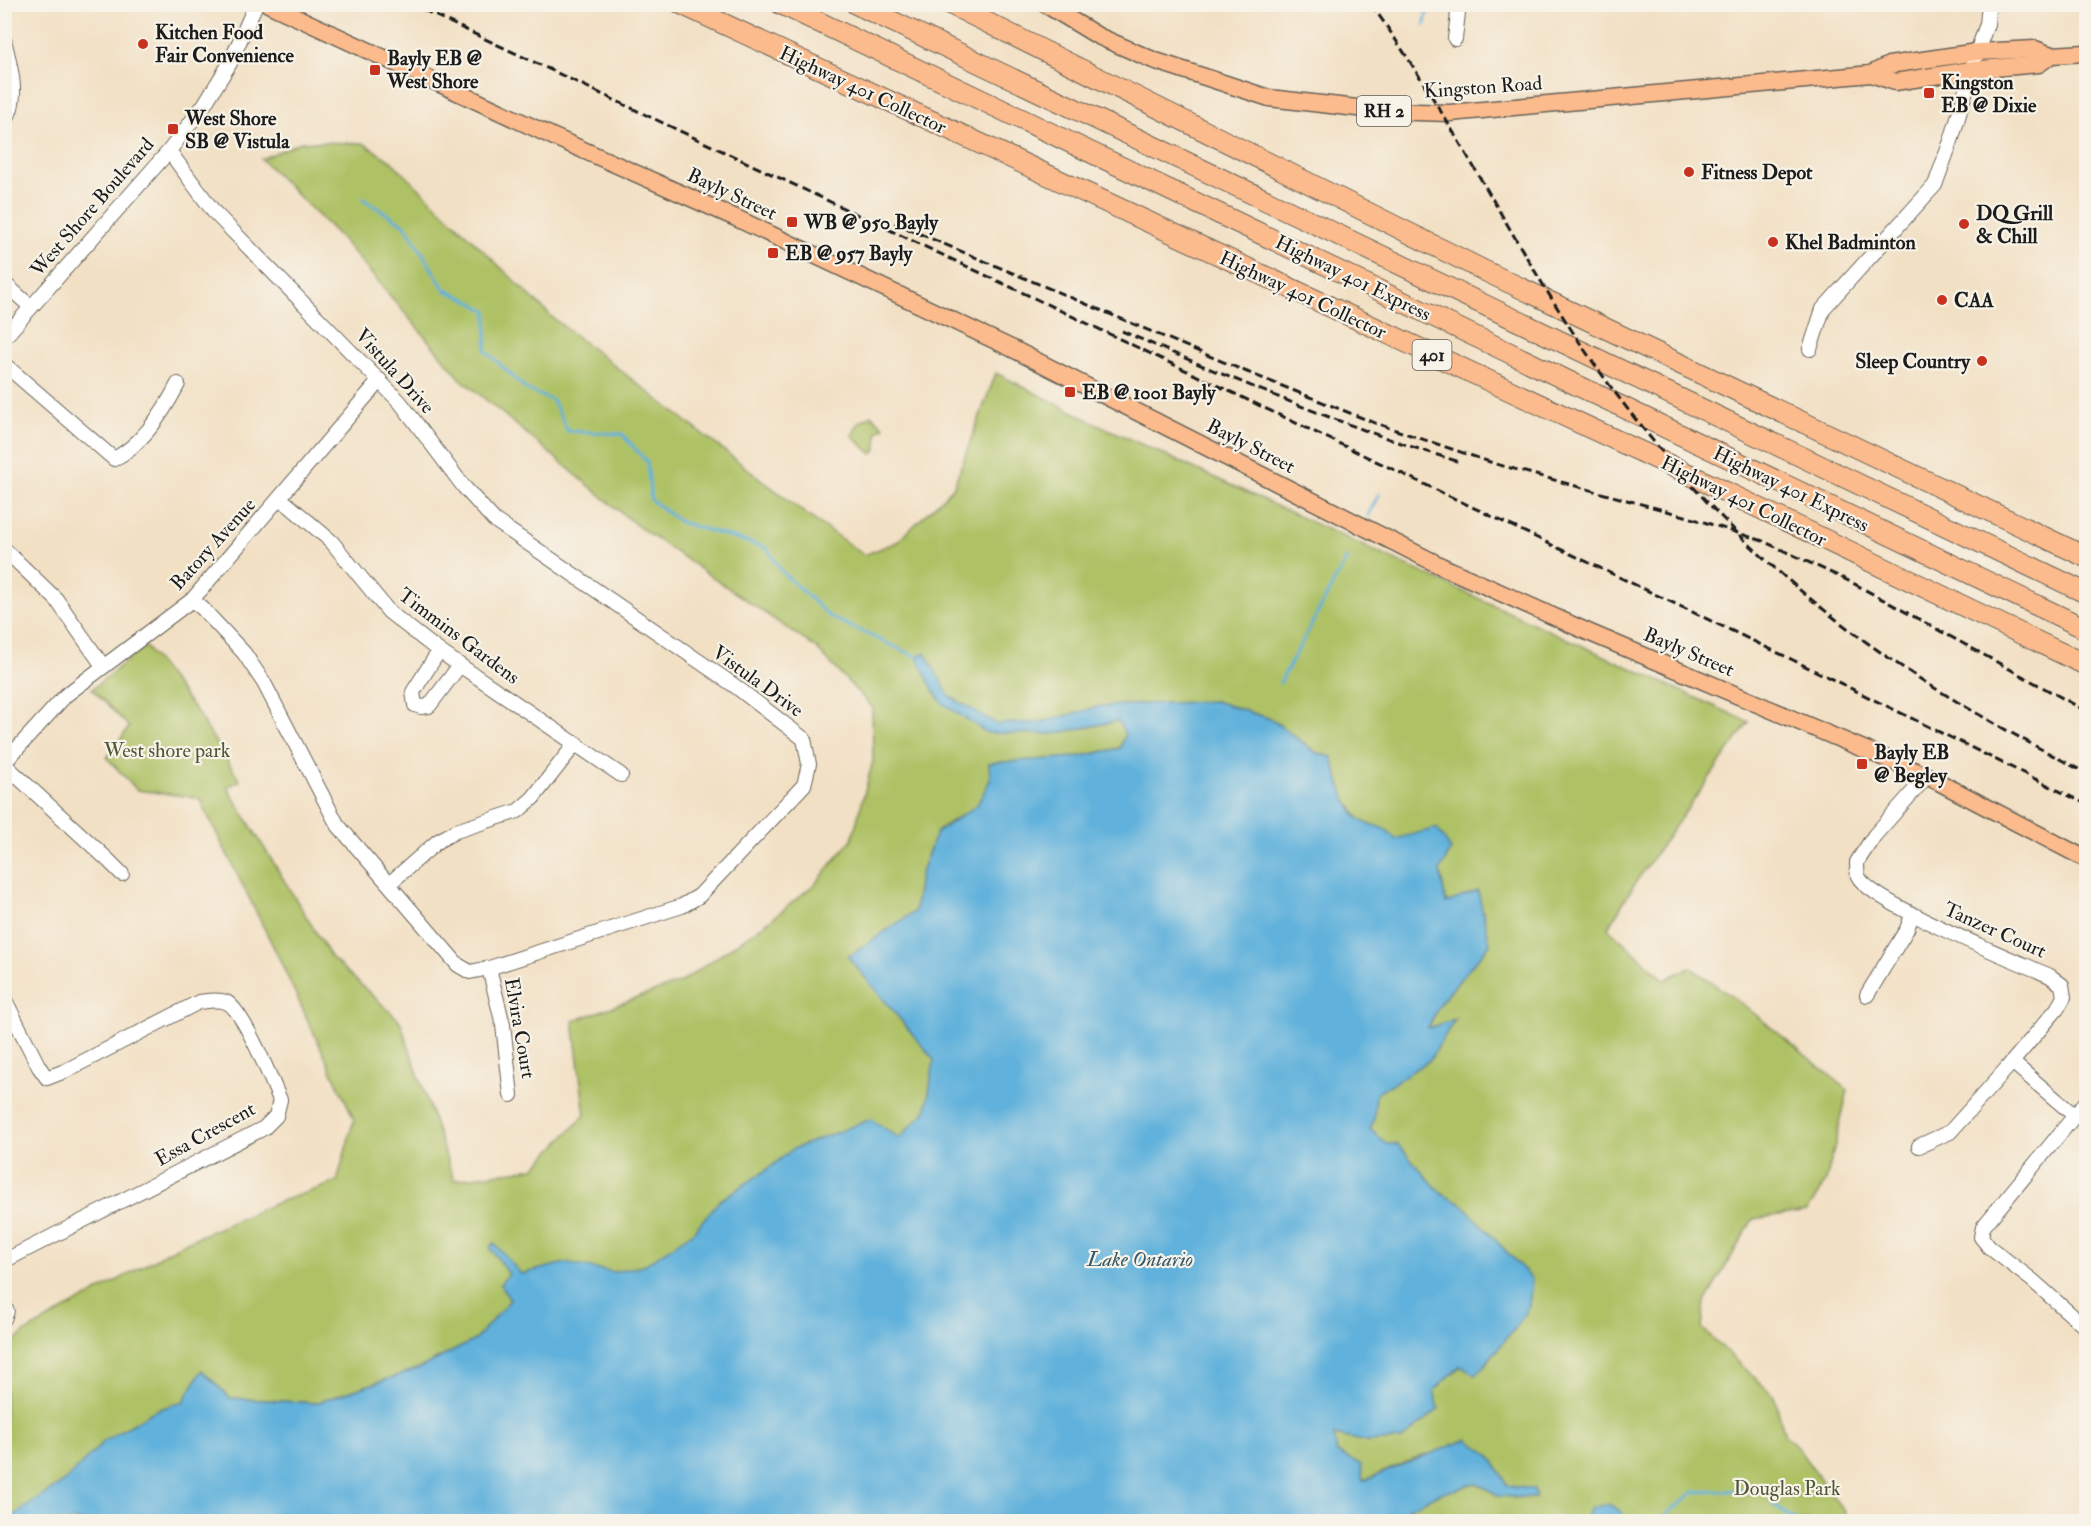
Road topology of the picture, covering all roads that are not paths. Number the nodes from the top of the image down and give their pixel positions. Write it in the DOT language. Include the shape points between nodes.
graph roads {
  1 [pos="256,4"];
  2 [pos="268,4"];
  3 [pos="681,4"];
  4 [pos="781,4"];
  5 [pos="856,4"];
  6 [pos="950,4"];
  7 [pos="1045,4"];
  8 [pos="1459,4"];
  9 [pos="1989,4"];
  10 [pos="1455,39"];
  11 [pos="4,40"];
  12 [pos="1977,52"];
  13 [pos="2086,53"];
  14 [pos="2051,55"];
  15 [pos="1971,70"];
  16 [pos="1871,74"];
  17 [pos="4,122"];
  18 [pos="169,150"];
  19 [pos="4,283"];
  20 [pos="31,307"];
  21 [pos="4,338"];
  22 [pos="1810,349"];
  23 [pos="4,364"];
  24 [pos="380,380"];
  25 [pos="178,384"];
  26 [pos="280,498"];
  27 [pos="5,551"];
  28 [pos="2086,557"];
  29 [pos="2086,592"];
  30 [pos="192,600"];
  31 [pos="2086,629"];
  32 [pos="439,651"];
  33 [pos="460,665"];
  34 [pos="2086,665"];
  35 [pos="103,666"];
  36 [pos="576,743"];
  37 [pos="4,764"];
  38 [pos="621,775"];
  39 [pos="1927,776"];
  40 [pos="2086,859"];
  41 [pos="122,874"];
  42 [pos="389,884"];
  43 [pos="1912,915"];
  44 [pos="489,968"];
  45 [pos="1867,995"];
  46 [pos="4,998"];
  47 [pos="2012,1062"];
  48 [pos="511,1095"];
  49 [pos="2086,1102"];
  50 [pos="2075,1116"];
  51 [pos="1919,1146"];
  52 [pos="4,1260"];
  53 [pos="4,1306"];
  54 [pos="4,1319"];
  55 [pos="2086,1328"];
  1 -- 18 [label="street, West Shore Boulevard" via="230,63"];
  2 -- 39 [label="main road, Bayly Street" via="1001,343 1441,566"];
  3 -- 34 [label="highway, Highway 401 Collector / 401" via="1667,464"];
  4 -- 31 [label="highway, Highway 401 Express / 401"];
  5 -- 29 [label="highway, Highway 401 Express"];
  6 -- 28 [label="highway" via="1485,271"];
  7 -- 16 [label="main road, Kingston Road / RH 2" via="1098,36 1153,60 1269,98 1362,110 1450,113"];
  8 -- 10 [label="street"];
  9 -- 12 [label="street"];
  11 -- 17 [label="street" via="14,99"];
  12 -- 14 [label="main road, Kingston Road / RH 2" via="2035,49"];
  12 -- 15 [label="street"];
  12 -- 16 [label="main road, Kingston Road / RH 2" via="1889,65"];
  13 -- 14 [label="main road, Kingston Road / RH 2"];
  14 -- 15 [label="main road, Kingston Road / RH 2" via="2039,64"];
  15 -- 16 [label="main road, Kingston Road / RH 2" via="1895,82"];
  15 -- 22 [label="street" via="1935,185 1823,309"];
  18 -- 20 [label="street, West Shore Boulevard"];
  18 -- 24 [label="street, Vistula Drive" via="214,212"];
  19 -- 20 [label="street"];
  20 -- 21 [label="street, West Shore Boulevard"];
  23 -- 25 [label="street" via="114,459 129,451 164,411"];
  24 -- 26 [label="street, Batory Avenue"];
  24 -- 44 [label="street, Vistula Drive" via="494,520 783,721 804,739 809,764 804,785 699,896 682,906"];
  26 -- 30 [label="street, Batory Avenue"];
  26 -- 32 [label="street, Timmins Gardens" via="331,542 389,612"];
  27 -- 35 [label="street" via="56,599"];
  30 -- 35 [label="street, Batory Avenue"];
  30 -- 42 [label="street, Vistula Drive" via="244,653 264,683 337,824"];
  32 -- 33 [label="street, Timmins Gardens"];
  32 -- 33 [label="street" via="412,692 415,705 429,706"];
  33 -- 36 [label="street, Timmins Gardens"];
  35 -- 37 [label="street, Batory Avenue" via="66,696"];
  36 -- 38 [label="street, Timmins Gardens"];
  36 -- 42 [label="street" via="518,811 456,831 438,841"];
  37 -- 41 [label="street"];
  39 -- 40 [label="main road, Bayly Street"];
  39 -- 43 [label="street, Tanzer Court" via="1874,836 1857,862 1858,876 1869,888"];
  42 -- 44 [label="street, Vistula Drive" via="458,964 470,972"];
  43 -- 45 [label="street"];
  43 -- 47 [label="street, Tanzer Court" via="2050,976 2062,985 2064,997 2057,1009"];
  44 -- 48 [label="street, Elvira Court" via="504,1025"];
  46 -- 52 [label="street, Essa Crescent" via="47,1078 199,1002 229,1003 242,1019 280,1100 276,1116 264,1128"];
  47 -- 50 [label="street"];
  47 -- 51 [label="street, Tanzer Court" via="1950,1132"];
  49 -- 50 [label="street"];
  50 -- 55 [label="street" via="1983,1227 1981,1237"];
  53 -- 54 [label="street"];
}
